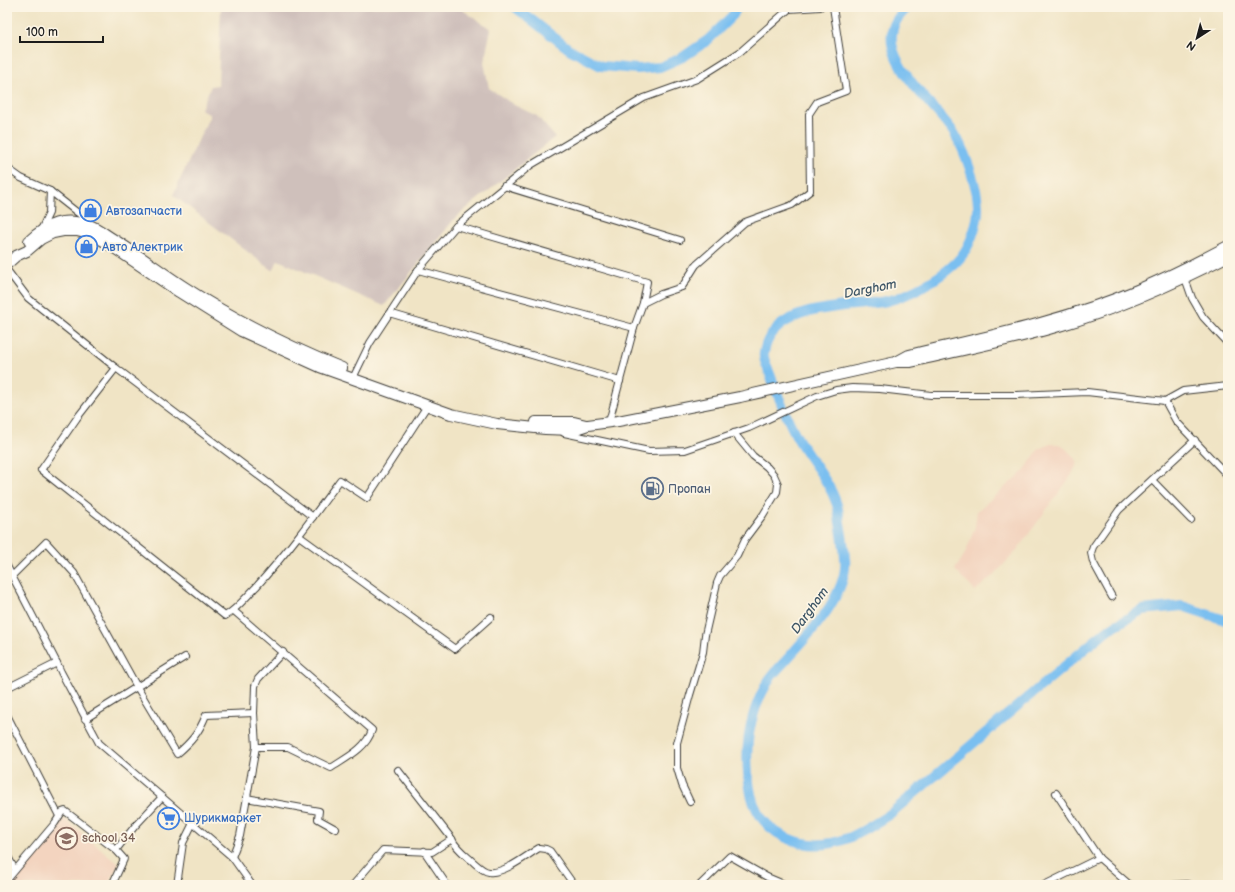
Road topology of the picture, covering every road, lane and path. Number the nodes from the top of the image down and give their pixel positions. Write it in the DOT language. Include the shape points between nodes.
graph roads {
  1 [pos="820,7"];
  2 [pos="832,7"];
  3 [pos="789,8"];
  4 [pos="7,168"];
  5 [pos="504,186"];
  6 [pos="50,191"];
  7 [pos="91,226"];
  8 [pos="456,226"];
  9 [pos="41,230"];
  10 [pos="680,240"];
  11 [pos="1228,246"];
  12 [pos="16,256"];
  13 [pos="1228,256"];
  14 [pos="7,264"];
  15 [pos="7,270"];
  16 [pos="418,270"];
  17 [pos="1185,278"];
  18 [pos="643,304"];
  19 [pos="389,313"];
  20 [pos="229,319"];
  21 [pos="634,328"];
  22 [pos="1228,344"];
  23 [pos="896,362"];
  24 [pos="116,368"];
  25 [pos="355,374"];
  26 [pos="620,382"];
  27 [pos="1228,386"];
  28 [pos="1165,401"];
  29 [pos="427,406"];
  30 [pos="609,422"];
  31 [pos="588,425"];
  32 [pos="545,429"];
  33 [pos="734,433"];
  34 [pos="1195,440"];
  35 [pos="1228,476"];
  36 [pos="1152,480"];
  37 [pos="313,517"];
  38 [pos="1191,520"];
  39 [pos="300,536"];
  40 [pos="7,566"];
  41 [pos="12,576"];
  42 [pos="1112,597"];
  43 [pos="234,611"];
  44 [pos="491,617"];
  45 [pos="282,652"];
  46 [pos="185,657"];
  47 [pos="58,663"];
  48 [pos="138,687"];
  49 [pos="7,688"];
  50 [pos="254,713"];
  51 [pos="7,715"];
  52 [pos="86,719"];
  53 [pos="256,747"];
  54 [pos="398,770"];
  55 [pos="1056,793"];
  56 [pos="162,797"];
  57 [pos="246,798"];
  58 [pos="690,802"];
  59 [pos="59,816"];
  60 [pos="193,823"];
  61 [pos="336,829"];
  62 [pos="452,839"];
  63 [pos="116,850"];
  64 [pos="424,851"];
  65 [pos="7,855"];
  66 [pos="232,857"];
  67 [pos="1099,858"];
  68 [pos="15,870"];
  69 [pos="7,880"];
  70 [pos="112,885"];
  71 [pos="177,885"];
  72 [pos="252,885"];
  73 [pos="353,885"];
  74 [pos="447,885"];
  75 [pos="574,885"];
  76 [pos="700,885"];
  77 [pos="786,885"];
  78 [pos="1044,885"];
  79 [pos="1130,885"];
  80 [pos="1172,885"];
  81 [pos="1190,885"];
  1 -- 3 [label="street"];
  2 -- 18 [label="street" via="846,91 817,102 809,114 810,191 792,205 745,222 696,265 682,287"];
  3 -- 5 [label="street" via="740,52 697,79 644,98 531,165"];
  4 -- 6 [label="street" via="21,178"];
  5 -- 8 [label="street"];
  5 -- 10 [label="street"];
  6 -- 7 [label="street"];
  6 -- 9 [label="street" via="49,213"];
  7 -- 9 [label="main road" via="65,222"];
  7 -- 20 [label="main road" via="132,250"];
  8 -- 16 [label="street"];
  8 -- 18 [label="street" via="647,282"];
  9 -- 12 [label="main road"];
  11 -- 23 [label="main road" via="1190,267 1096,306 1005,332 908,355"];
  12 -- 14 [label="main road"];
  12 -- 20 [label="main road" via="27,251 41,239 63,230 93,235 179,292"];
  13 -- 17 [label="main road"];
  15 -- 24 [label="street" via="28,298"];
  16 -- 19 [label="street"];
  16 -- 21 [label="street"];
  17 -- 22 [label="street" via="1192,298 1203,316"];
  17 -- 23 [label="main road" via="1120,306 1060,326 911,362"];
  18 -- 21 [label="street"];
  19 -- 25 [label="street"];
  19 -- 26 [label="street"];
  20 -- 25 [label="main road"];
  20 -- 29 [label="main road" via="241,330 320,367"];
  21 -- 26 [label="street"];
  23 -- 30 [label="main road" via="740,398"];
  24 -- 37 [label="street"];
  24 -- 43 [label="street" via="76,418 41,470 225,616"];
  25 -- 31 [label="main road" via="426,401 460,410 516,420 574,422"];
  26 -- 30 [label="street"];
  27 -- 28 [label="street" via="1183,391"];
  28 -- 33 [label="street" via="1087,392 931,395 852,388 817,396"];
  28 -- 34 [label="street" via="1176,421"];
  29 -- 32 [label="main road" via="497,424"];
  29 -- 37 [label="street" via="367,498 340,480"];
  30 -- 31 [label="main road"];
  31 -- 32 [label="main road" via="573,430"];
  32 -- 33 [label="street" via="649,451 685,450"];
  33 -- 58 [label="street" via="753,456 774,475 778,484 777,492 763,515 744,539 737,556 717,583 703,652 677,743 677,768"];
  34 -- 35 [label="street"];
  34 -- 36 [label="street"];
  36 -- 38 [label="street"];
  36 -- 42 [label="street" via="1119,510 1090,553 1096,570"];
  37 -- 39 [label="street"];
  39 -- 43 [label="street"];
  39 -- 44 [label="street" via="455,649"];
  40 -- 41 [label="street"];
  41 -- 47 [label="street"];
  41 -- 48 [label="street" via="46,542 74,572"];
  43 -- 45 [label="street"];
  45 -- 50 [label="street" via="258,679 255,686"];
  45 -- 53 [label="street" via="372,730 370,737 358,751 331,768 288,747"];
  46 -- 48 [label="street"];
  47 -- 49 [label="street"];
  47 -- 52 [label="street"];
  48 -- 50 [label="street" via="177,754 194,738 206,715"];
  48 -- 52 [label="street"];
  50 -- 53 [label="street"];
  51 -- 59 [label="street"];
  52 -- 56 [label="street" via="95,738 105,749"];
  53 -- 57 [label="street"];
  54 -- 62 [label="street"];
  55 -- 67 [label="street"];
  56 -- 60 [label="street"];
  56 -- 63 [label="street"];
  57 -- 61 [label="street" via="319,811 318,818"];
  57 -- 66 [label="street" via="240,836"];
  59 -- 63 [label="street" via="65,811"];
  59 -- 68 [label="street"];
  60 -- 66 [label="street"];
  60 -- 71 [label="street" via="183,843"];
  62 -- 64 [label="street" via="432,852"];
  62 -- 75 [label="street" via="466,856 488,872 500,872 539,848 546,849"];
  63 -- 70 [label="street" via="124,858"];
  64 -- 73 [label="street" via="383,850"];
  64 -- 74 [label="street"];
  65 -- 68 [label="street"];
  66 -- 72 [label="street"];
  67 -- 78 [label="street"];
  67 -- 79 [label="street"];
  68 -- 69 [label="street"];
  76 -- 77 [label="street" via="730,856"];
  80 -- 81 [label="street"];
}
